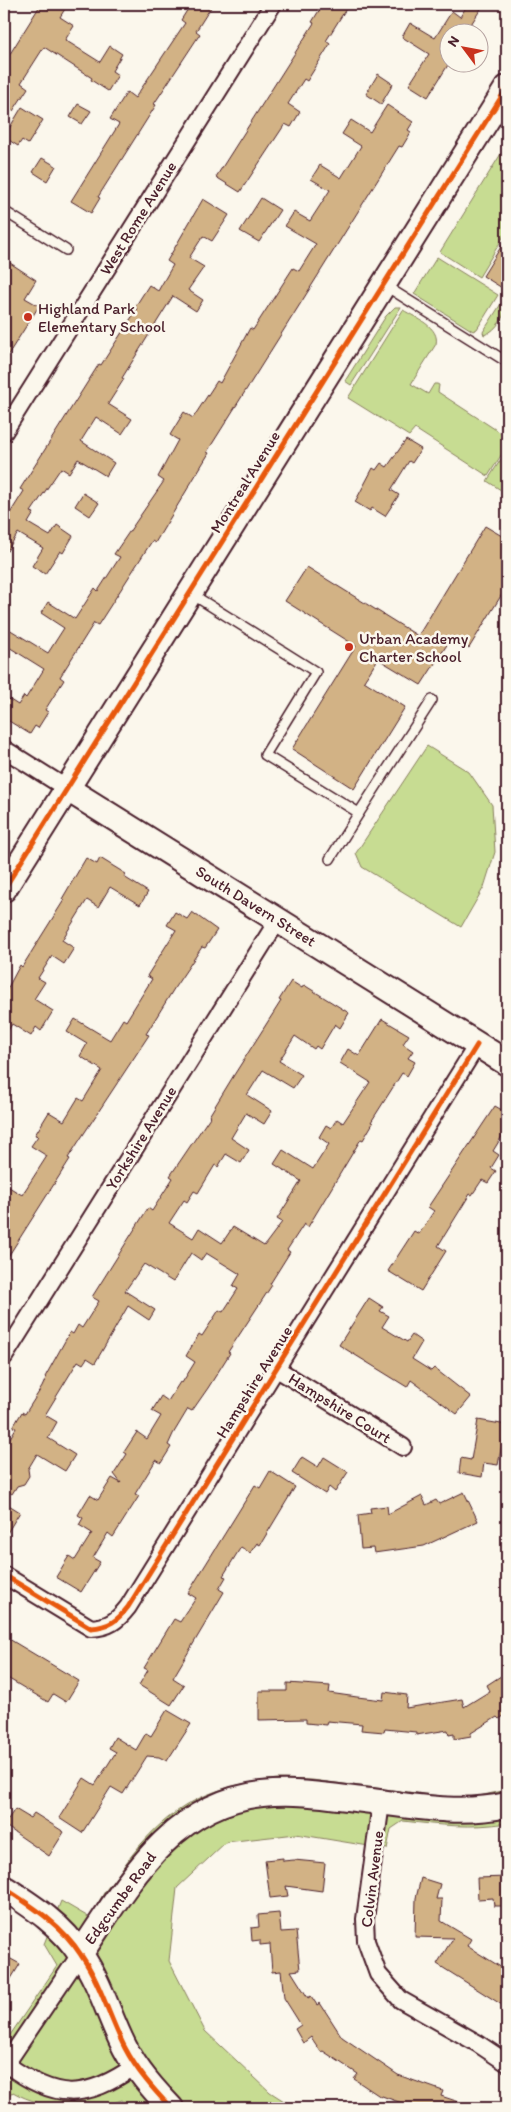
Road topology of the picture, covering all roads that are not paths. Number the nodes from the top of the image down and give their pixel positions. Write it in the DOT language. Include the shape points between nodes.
graph roads {
  1 [pos="273,4"];
  2 [pos="507,88"];
  3 [pos="4,211"];
  4 [pos="66,250"];
  5 [pos="384,285"];
  6 [pos="507,362"];
  7 [pos="4,432"];
  8 [pos="190,593"];
  9 [pos="432,700"];
  10 [pos="4,748"];
  11 [pos="66,788"];
  12 [pos="359,813"];
  13 [pos="330,859"];
  14 [pos="4,889"];
  15 [pos="278,920"];
  16 [pos="478,1045"];
  17 [pos="507,1063"];
  18 [pos="4,1357"];
  19 [pos="277,1369"];
  20 [pos="403,1446"];
  21 [pos="4,1575"];
  22 [pos="381,1803"];
  23 [pos="507,1805"];
  24 [pos="4,1888"];
  25 [pos="80,1953"];
  26 [pos="507,2063"];
  27 [pos="5,2065"];
  28 [pos="135,2066"];
  29 [pos="171,2108"];
  1 -- 7 [label="street, West Rome Avenue"];
  2 -- 5 [label="street, Montreal Avenue"];
  3 -- 4 [label="lane"];
  5 -- 6 [label="lane"];
  5 -- 8 [label="street, Montreal Avenue"];
  8 -- 11 [label="street, Montreal Avenue"];
  8 -- 12 [label="lane" via="316,672 265,755"];
  9 -- 12 [label="lane"];
  10 -- 11 [label="street, South Davern Street"];
  11 -- 14 [label="street, Montreal Avenue"];
  11 -- 15 [label="street, South Davern Street"];
  12 -- 13 [label="lane"];
  15 -- 16 [label="street, South Davern Street"];
  15 -- 18 [label="street, Yorkshire Avenue"];
  16 -- 17 [label="street, South Davern Street"];
  16 -- 19 [label="street, Hampshire Avenue"];
  19 -- 20 [label="street, Hampshire Court"];
  19 -- 21 [label="street, Hampshire Avenue" via="117,1621 104,1628 91,1628"];
  22 -- 23 [label="street, Edgcumbe Road" via="449,1811"];
  22 -- 25 [label="street, Edgcumbe Road" via="314,1794 260,1794 210,1810 184,1824 149,1855"];
  22 -- 26 [label="street, Colvin Avenue" via="365,1919 366,1941 378,1974 401,2000"];
  24 -- 25 [label="street" via="46,1916"];
  25 -- 27 [label="street"];
  25 -- 28 [label="street, Edgcumbe Road" via="101,1989"];
  27 -- 28 [label="street" via="48,2089 76,2092 112,2082"];
  28 -- 29 [label="street, Edgcumbe Road"];
}
